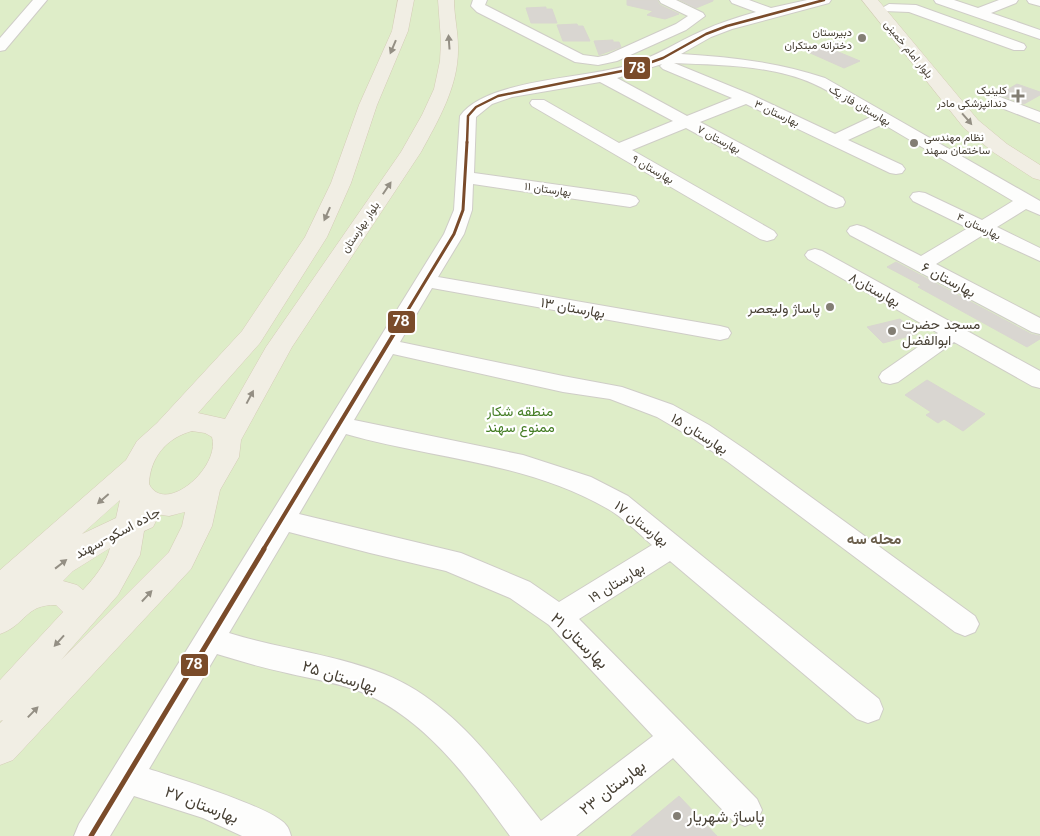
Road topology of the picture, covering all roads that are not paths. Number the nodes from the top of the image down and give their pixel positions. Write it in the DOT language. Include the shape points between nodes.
graph roads {
  1 [pos="40,0"];
  2 [pos="406,0"];
  3 [pos="446,0"];
  4 [pos="480,0"];
  5 [pos="666,0"];
  6 [pos="737,0"];
  7 [pos="824,0"];
  8 [pos="853,0"];
  9 [pos="941,0"];
  10 [pos="1011,0"];
  11 [pos="1034,0"];
  12 [pos="1040,2"];
  13 [pos="879,4"];
  14 [pos="762,5"];
  15 [pos="978,14"];
  16 [pos="22,22"];
  17 [pos="0,25"];
  18 [pos="1040,35"];
  19 [pos="643,42"];
  20 [pos="0,47"];
  21 [pos="1019,47"];
  22 [pos="670,54"];
  23 [pos="715,61"];
  24 [pos="603,77"];
  25 [pos="746,98"];
  26 [pos="1000,102"];
  27 [pos="538,103"];
  28 [pos="883,118"];
  29 [pos="1040,118"];
  30 [pos="687,122"];
  31 [pos="834,140"];
  32 [pos="619,149"];
  33 [pos="1040,158"];
  34 [pos="896,170"];
  35 [pos="1040,174"];
  36 [pos="465,177"];
  37 [pos="919,197"];
  38 [pos="630,201"];
  39 [pos="836,202"];
  40 [pos="1033,205"];
  41 [pos="982,227"];
  42 [pos="858,231"];
  43 [pos="767,235"];
  44 [pos="815,255"];
  45 [pos="1040,255"];
  46 [pos="922,264"];
  47 [pos="427,281"];
  48 [pos="1040,327"];
  49 [pos="953,332"];
  50 [pos="720,333"];
  51 [pos="387,346"];
  52 [pos="890,376"];
  53 [pos="1040,381"];
  54 [pos="340,424"];
  55 [pos="167,430"];
  56 [pos="227,440"];
  57 [pos="137,479"];
  58 [pos="206,488"];
  59 [pos="169,505"];
  60 [pos="282,520"];
  61 [pos="131,525"];
  62 [pos="672,546"];
  63 [pos="11,594"];
  64 [pos="81,616"];
  65 [pos="559,617"];
  66 [pos="0,620"];
  67 [pos="965,624"];
  68 [pos="210,640"];
  69 [pos="0,705"];
  70 [pos="868,709"];
  71 [pos="674,738"];
  72 [pos="0,748"];
  73 [pos="126,778"];
  74 [pos="745,810"];
  75 [pos="91,836"];
  76 [pos="274,836"];
  77 [pos="531,836"];
  78 [pos="549,836"];
  1 -- 16 [label="street"];
  2 -- 55 [label="main road, one-way" via="400,31 368,105 341,183 316,237 251,336"];
  56 -- 3 [label="main road, بلوار بهارستان, one-way" via="279,347 428,123 443,91 450,48"];
  4 -- 19 [label="street" via="478,6 482,9 580,59 605,60"];
  5 -- 19 [label="street" via="698,16 682,27"];
  6 -- 14 [label="street"];
  7 -- 14 [label="street"];
  8 -- 13 [label="main road"];
  9 -- 15 [label="street"];
  10 -- 15 [label="street"];
  11 -- 12 [label="street"];
  13 -- 21 [label="street" via="911,8"];
  13 -- 33 [label="main road, بلوار امام خمینی" via="984,116"];
  13 -- 35 [label="main road, بلوار امام خمینی, one-way" via="971,124"];
  14 -- 22 [label="street" via="736,22"];
  15 -- 18 [label="street"];
  16 -- 17 [label="street"];
  16 -- 20 [label="street"];
  19 -- 22 [label="street, بهارستان ۳"];
  22 -- 23 [label="street, بهارستان فاز یک"];
  22 -- 23 [label="street" via="685,51"];
  22 -- 24 [label="street"];
  22 -- 25 [label="street, بهارستان ۳"];
  23 -- 28 [label="street, بهارستان فاز یک" via="800,73"];
  24 -- 30 [label="street, بهارستان ۷"];
  24 -- 36 [label="street" via="507,94 476,106 468,116"];
  25 -- 30 [label="street"];
  25 -- 31 [label="street, بهارستان ۳"];
  26 -- 29 [label="street"];
  27 -- 32 [label="street, بهارستان ۹"];
  28 -- 31 [label="street"];
  28 -- 40 [label="street, بهارستان فاز یک"];
  30 -- 32 [label="street"];
  30 -- 39 [label="street, بهارستان ۷"];
  31 -- 34 [label="street, بهارستان ۳"];
  32 -- 43 [label="street, بهارستان ۹"];
  36 -- 38 [label="street, بهارستان ۱۱"];
  36 -- 47 [label="street" via="463,210"];
  37 -- 41 [label="street, بهارستان ۴"];
  40 -- 41 [label="street"];
  41 -- 45 [label="street, بهارستان ۴"];
  41 -- 46 [label="street"];
  42 -- 46 [label="street, بهارستان ۶"];
  44 -- 49 [label="street, بهارستان۸"];
  46 -- 48 [label="street, بهارستان ۶"];
  47 -- 50 [label="street, بهارستان ۱۳"];
  47 -- 51 [label="street"];
  49 -- 52 [label="street"];
  49 -- 53 [label="street, بهارستان۸"];
  51 -- 54 [label="street"];
  51 -- 67 [label="street, بهارستان ۱۵" via="614,392 665,411 737,456"];
  54 -- 60 [label="street"];
  54 -- 62 [label="street, بهارستان ۱۷" via="514,463 582,484 619,503"];
  55 -- 56 [label="main road" via="205,423 224,432"];
  55 -- 57 [label="main road" via="151,445"];
  56 -- 58 [label="main road" via="221,465"];
  57 -- 59 [label="main road" via="144,500"];
  57 -- 61 [label="main road"];
  57 -- 63 [label="main road, جاده اسکو-سهند, one-way" via="106,497 36,555"];
  58 -- 59 [label="main road" via="190,499"];
  72 -- 58 [label="main road, one-way" via="180,560 197,526"];
  59 -- 61 [label="main road, جاده اسکو-سهند"];
  60 -- 65 [label="street, بهارستان ۲۱" via="451,561 520,590"];
  60 -- 68 [label="street"];
  63 -- 61 [label="main road, جاده اسکو-سهند, one-way" via="94,542"];
  61 -- 64 [label="main road" via="124,555 107,586"];
  62 -- 65 [label="street, بهارستان ۱۹"];
  62 -- 70 [label="street, بهارستان ۱۷"];
  63 -- 64 [label="main road" via="56,592 69,596 78,605"];
  63 -- 66 [label="main road, جاده اسکو-سهند"];
  64 -- 69 [label="main road, one-way"];
  65 -- 71 [label="street, بهارستان ۲۱"];
  68 -- 73 [label="street"];
  68 -- 77 [label="street, بهارستان ۲۵" via="350,676 376,685 413,705 448,733"];
  71 -- 74 [label="street, بهارستان ۲۱"];
  71 -- 78 [label="street, بهارستان ۲۳"];
  73 -- 75 [label="street"];
  73 -- 76 [label="street, بهارستان ۲۷" via="215,808 257,825"];
}
